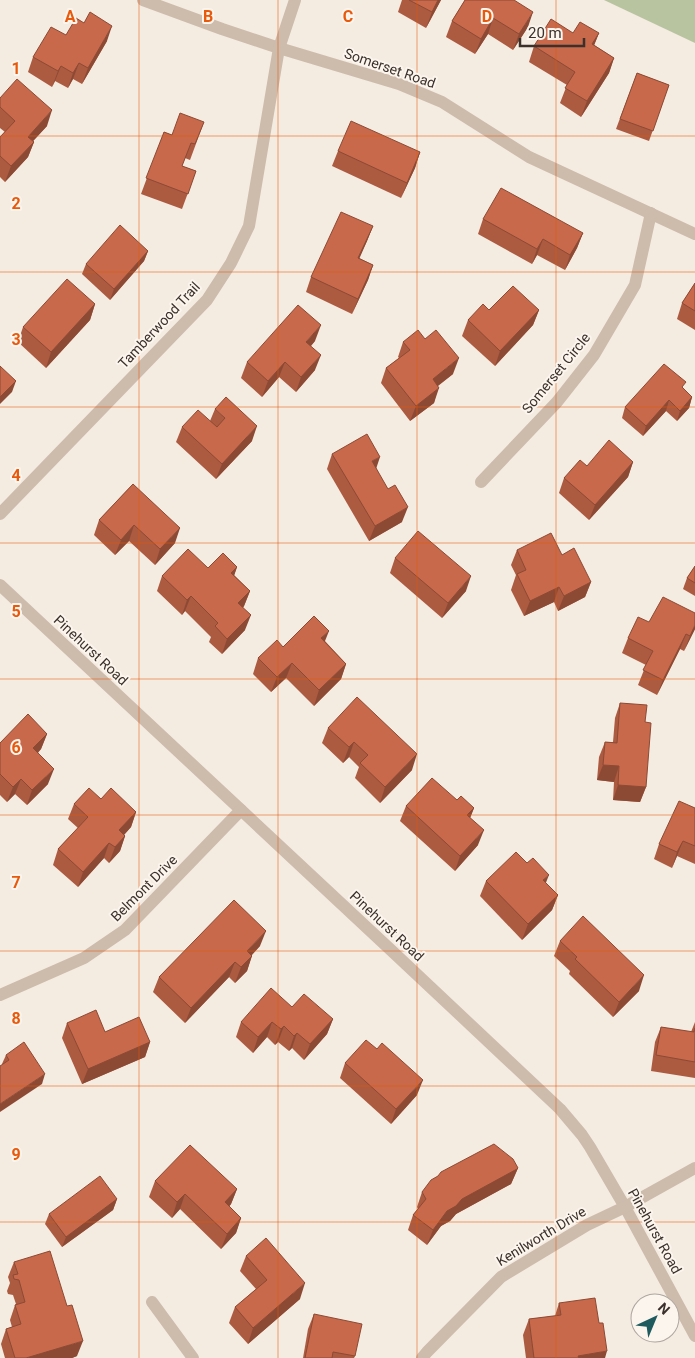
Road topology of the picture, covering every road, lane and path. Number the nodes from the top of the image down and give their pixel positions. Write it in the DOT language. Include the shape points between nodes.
graph roads {
  1 [pos="143,0"];
  2 [pos="295,0"];
  3 [pos="279,48"];
  4 [pos="651,214"];
  5 [pos="695,234"];
  6 [pos="481,482"];
  7 [pos="0,514"];
  8 [pos="0,585"];
  9 [pos="242,810"];
  10 [pos="0,995"];
  11 [pos="695,1168"];
  12 [pos="625,1207"];
  13 [pos="152,1302"];
  14 [pos="695,1336"];
  15 [pos="193,1358"];
  16 [pos="422,1358"];
  1 -- 3 [label="street, Somerset Road"];
  2 -- 3 [label="street, Tamberwood Trail"];
  3 -- 4 [label="street, Somerset Road" via="399,84 442,102 529,157"];
  3 -- 7 [label="street, Tamberwood Trail" via="249,226 231,263 206,300"];
  4 -- 5 [label="street, Somerset Road"];
  4 -- 6 [label="street, Somerset Circle" via="635,285 594,355 557,402"];
  8 -- 9 [label="street, Pinehurst Road"];
  9 -- 10 [label="street, Belmont Drive" via="125,930 84,958"];
  9 -- 12 [label="street, Pinehurst Road" via="547,1096 590,1147"];
  11 -- 12 [label="street, Kenilworth Drive"];
  12 -- 14 [label="street, Pinehurst Road"];
  12 -- 16 [label="street, Kenilworth Drive" via="587,1225 500,1277"];
  13 -- 15 [label="street"];
}
